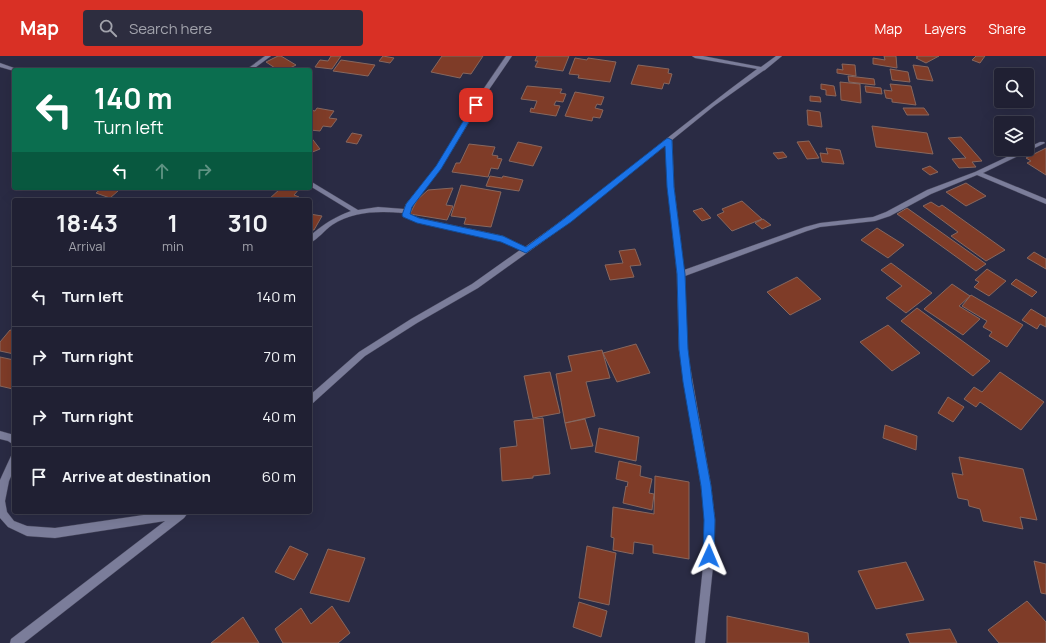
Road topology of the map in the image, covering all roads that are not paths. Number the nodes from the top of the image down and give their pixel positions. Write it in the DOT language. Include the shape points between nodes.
graph roads {
  1 [pos="268,56"];
  2 [pos="509,56"];
  3 [pos="695,56"];
  4 [pos="779,56"];
  5 [pos="0,65"];
  6 [pos="252,68"];
  7 [pos="12,69"];
  8 [pos="763,69"];
  9 [pos="668,140"];
  10 [pos="1042,143"];
  11 [pos="977,173"];
  12 [pos="312,184"];
  13 [pos="1046,202"];
  14 [pos="356,211"];
  15 [pos="406,211"];
  16 [pos="312,238"];
  17 [pos="526,250"];
  18 [pos="681,274"];
  19 [pos="312,398"];
  20 [pos="0,435"];
  21 [pos="12,440"];
  22 [pos="12,463"];
  23 [pos="177,514"];
  24 [pos="182,514"];
  25 [pos="15,643"];
  26 [pos="700,643"];
  1 -- 6 [label="street"];
  2 -- 15 [label="street" via="439,167"];
  3 -- 8 [label="street"];
  4 -- 8 [label="street"];
  5 -- 7 [label="street"];
  8 -- 9 [label="street"];
  9 -- 17 [label="street" via="568,220"];
  9 -- 18 [label="street"];
  10 -- 11 [label="street"];
  11 -- 13 [label="street"];
  11 -- 18 [label="street" via="952,182 874,220 820,225"];
  12 -- 14 [label="street"];
  14 -- 15 [label="street"];
  14 -- 16 [label="street" via="334,220"];
  15 -- 17 [label="street" via="406,215 417,220 503,239"];
  17 -- 19 [label="street" via="475,286 362,354"];
  18 -- 26 [label="street" via="684,349 710,520"];
  20 -- 21 [label="street"];
  22 -- 23 [label="street" via="4,481 0,501 3,514 11,524 26,531 55,533"];
  24 -- 25 [label="street"];
}
